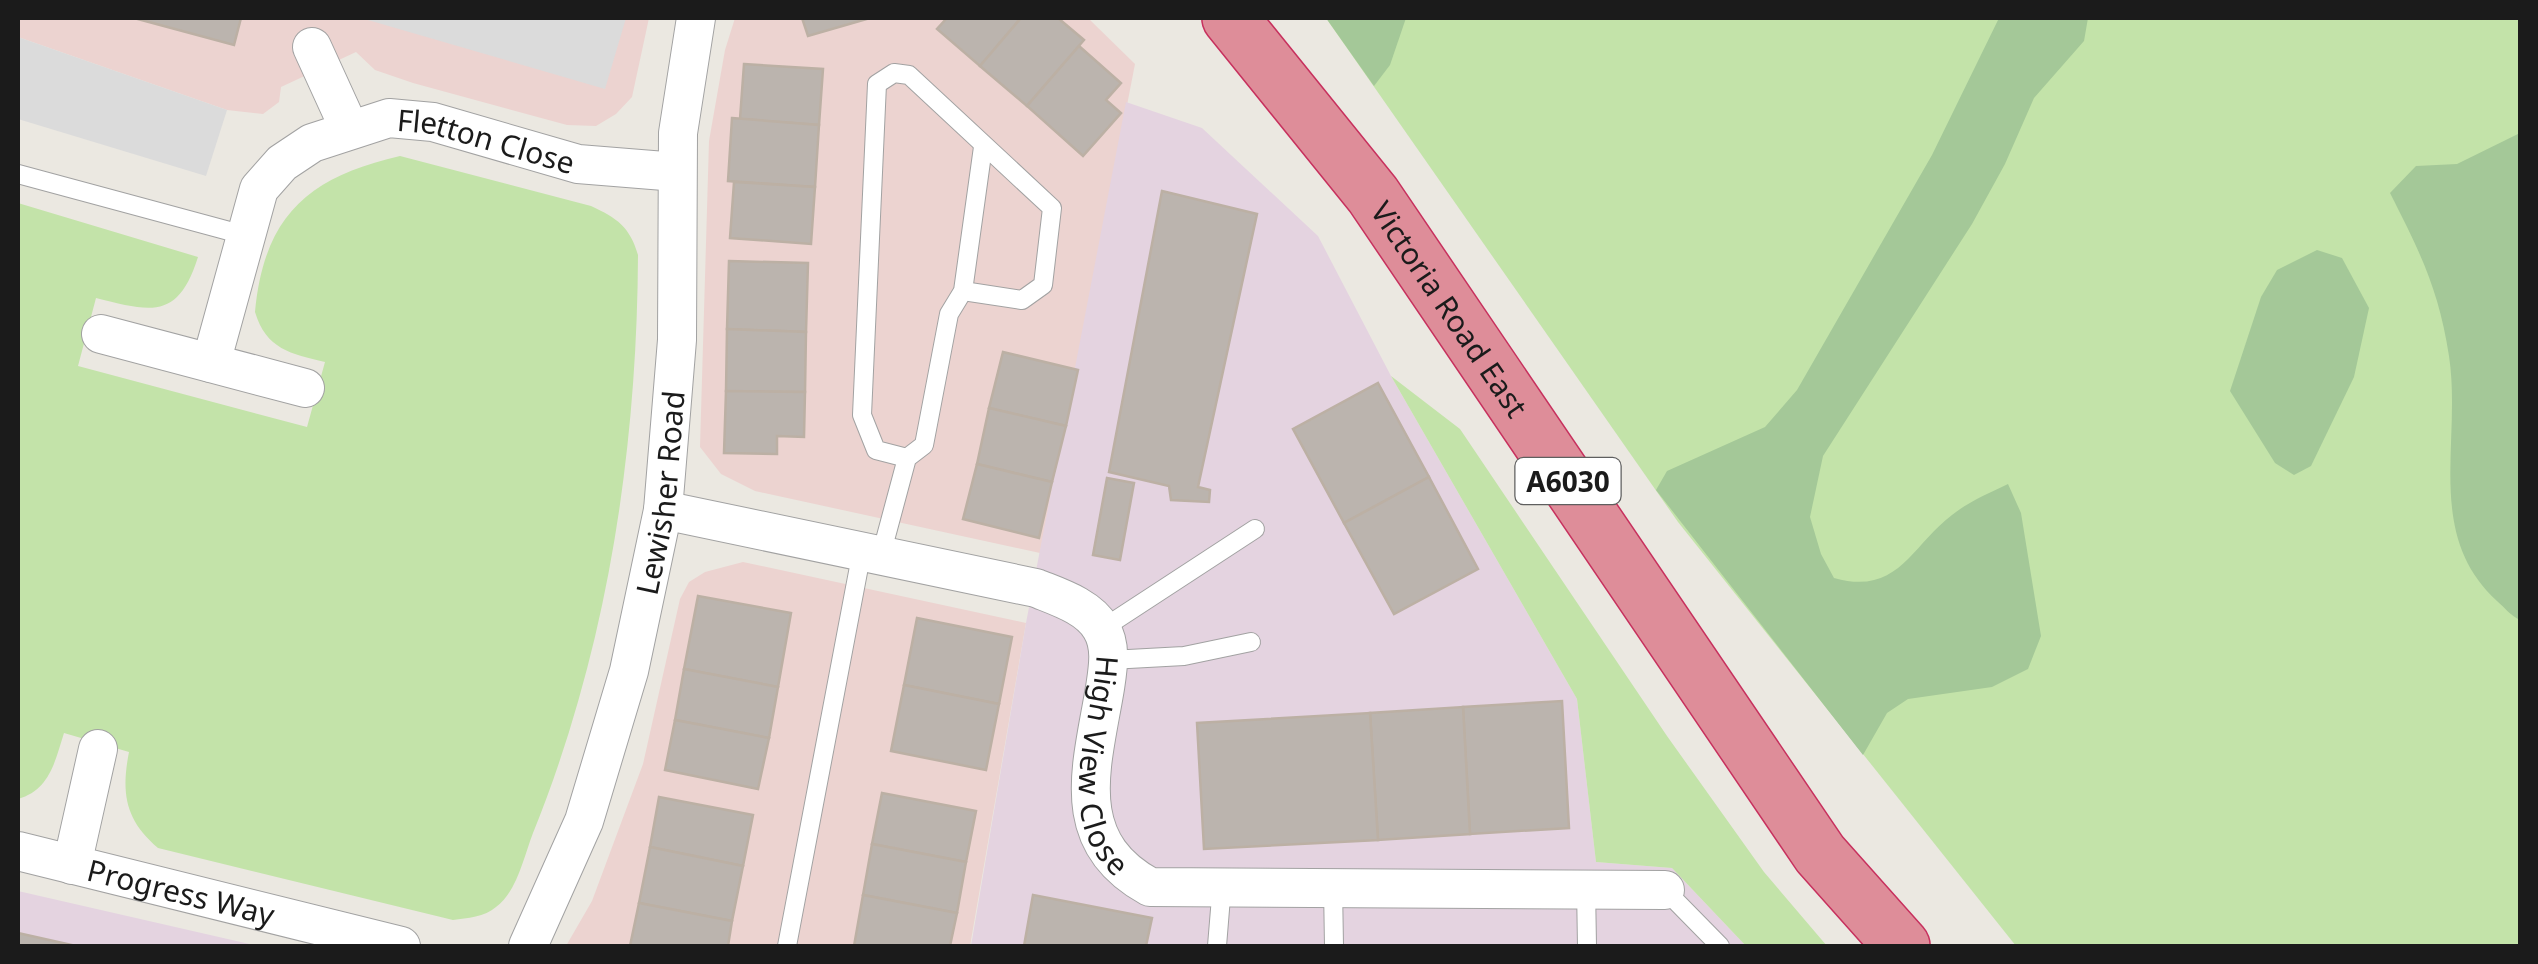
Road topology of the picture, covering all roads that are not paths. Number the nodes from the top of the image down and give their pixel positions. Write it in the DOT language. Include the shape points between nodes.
graph roads {
  1 [pos="696,18"];
  2 [pos="1230,18"];
  3 [pos="312,47"];
  4 [pos="349,128"];
  5 [pos="983,146"];
  6 [pos="677,172"];
  7 [pos="18,174"];
  8 [pos="244,235"];
  9 [pos="962,291"];
  10 [pos="101,334"];
  11 [pos="211,363"];
  12 [pos="305,388"];
  13 [pos="907,458"];
  14 [pos="663,510"];
  15 [pos="1255,529"];
  16 [pos="872,553"];
  17 [pos="1251,642"];
  18 [pos="1106,645"];
  19 [pos="98,748"];
  20 [pos="18,852"];
  21 [pos="72,864"];
  22 [pos="1222,885"];
  23 [pos="1333,886"];
  24 [pos="1586,887"];
  25 [pos="1665,890"];
  26 [pos="401,946"];
  27 [pos="528,946"];
  28 [pos="787,946"];
  29 [pos="1217,946"];
  30 [pos="1334,946"];
  31 [pos="1587,946"];
  32 [pos="1720,946"];
  33 [pos="1902,946"];
  1 -- 6 [label="street, Lewisher Road"];
  2 -- 33 [label="highway, Victoria Road East / A6030" via="1373,196 1820,854"];
  3 -- 4 [label="street"];
  4 -- 6 [label="street, Fletton Close" via="389,118 433,122 578,164"];
  4 -- 8 [label="street, Fletton Close" via="282,163 259,189"];
  5 -- 9 [label="lane"];
  5 -- 9 [label="lane" via="1052,208 1042,285 1022,300"];
  5 -- 13 [label="lane" via="909,76 894,73 877,84 862,415 876,450"];
  6 -- 14 [label="street, Lewisher Road" via="677,340"];
  7 -- 8 [label="lane"];
  8 -- 11 [label="street, Fletton Close"];
  9 -- 13 [label="lane" via="949,314 924,444"];
  10 -- 11 [label="street"];
  11 -- 12 [label="street"];
  13 -- 16 [label="lane"];
  14 -- 16 [label="street, High View Close"];
  14 -- 27 [label="street, Lewisher Road" via="629,671 584,821"];
  15 -- 18 [label="lane"];
  16 -- 18 [label="street, High View Close" via="1036,588 1088,612"];
  16 -- 28 [label="lane"];
  17 -- 18 [label="lane" via="1184,656"];
  18 -- 22 [label="street, High View Close" via="1088,791 1098,839 1126,874 1150,887"];
  19 -- 21 [label="street"];
  20 -- 21 [label="street, Progress Way"];
  21 -- 26 [label="street, Progress Way"];
  22 -- 23 [label="street, High View Close"];
  22 -- 29 [label="lane"];
  23 -- 24 [label="street, High View Close"];
  23 -- 30 [label="lane"];
  24 -- 25 [label="street, High View Close"];
  24 -- 31 [label="lane"];
  25 -- 32 [label="lane"];
}
